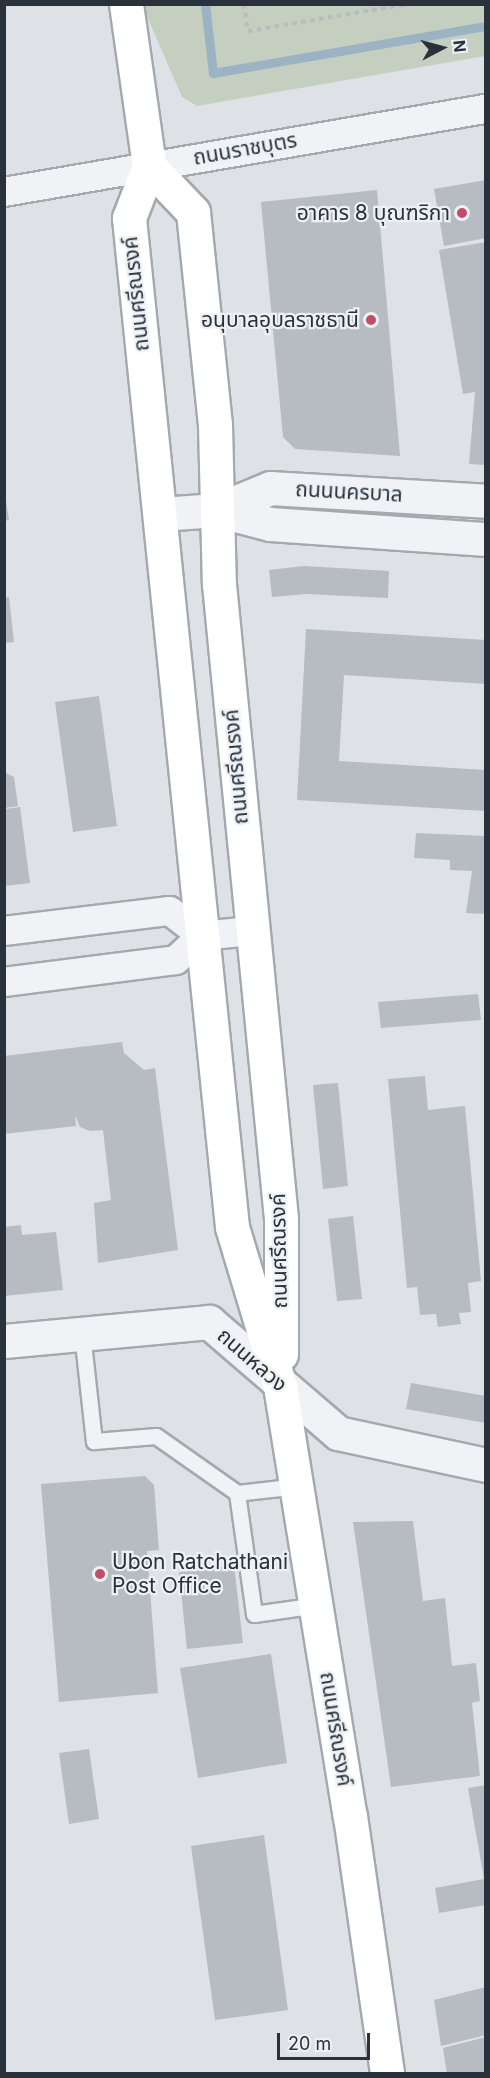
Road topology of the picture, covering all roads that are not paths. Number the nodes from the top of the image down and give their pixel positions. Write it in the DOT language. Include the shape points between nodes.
graph roads {
  1 [pos="126,4"];
  2 [pos="486,109"];
  3 [pos="149,166"];
  4 [pos="4,192"];
  5 [pos="486,501"];
  6 [pos="217,510"];
  7 [pos="160,514"];
  8 [pos="486,539"];
  9 [pos="4,931"];
  10 [pos="251,931"];
  11 [pos="202,936"];
  12 [pos="4,982"];
  13 [pos="82,1333"];
  14 [pos="4,1341"];
  15 [pos="280,1386"];
  16 [pos="486,1465"];
  17 [pos="298,1486"];
  18 [pos="237,1493"];
  19 [pos="317,1605"];
  20 [pos="387,2073"];
  1 -- 3 [label="main road, ถนนศรีณรงค์"];
  2 -- 3 [label="street, ถนนราชบุตร"];
  3 -- 4 [label="street, ถนนราชบุตร"];
  3 -- 6 [label="main road, ถนนศรีณรงค์" via="193,212 216,425"];
  3 -- 7 [label="main road, ถนนศรีณรงค์" via="129,218"];
  5 -- 6 [label="street, ถนนนครบาล" via="270,488"];
  6 -- 7 [label="street, ถนนนครบาล"];
  6 -- 8 [label="street, ถนนนครบาล" via="270,524"];
  6 -- 10 [label="main road, ถนนศรีณรงค์" via="219,584"];
  7 -- 11 [label="main road, ถนนศรีณรงค์"];
  9 -- 11 [label="street" via="170,911"];
  10 -- 11 [label="street"];
  10 -- 15 [label="main road, ถนนศรีณรงค์" via="281,1219"];
  11 -- 12 [label="street" via="176,960"];
  11 -- 15 [label="main road, ถนนศรีณรงค์" via="232,1227"];
  13 -- 14 [label="street, ถนนหลวง"];
  13 -- 15 [label="street, ถนนหลวง" via="209,1322"];
  13 -- 18 [label="lane" via="94,1441 156,1436"];
  15 -- 16 [label="street, ถนนหลวง" via="338,1433"];
  15 -- 17 [label="main road, ถนนศรีณรงค์"];
  17 -- 18 [label="lane"];
  17 -- 19 [label="main road, ถนนศรีณรงค์"];
  18 -- 19 [label="lane" via="254,1614"];
  19 -- 20 [label="main road, ถนนศรีณรงค์"];
}
